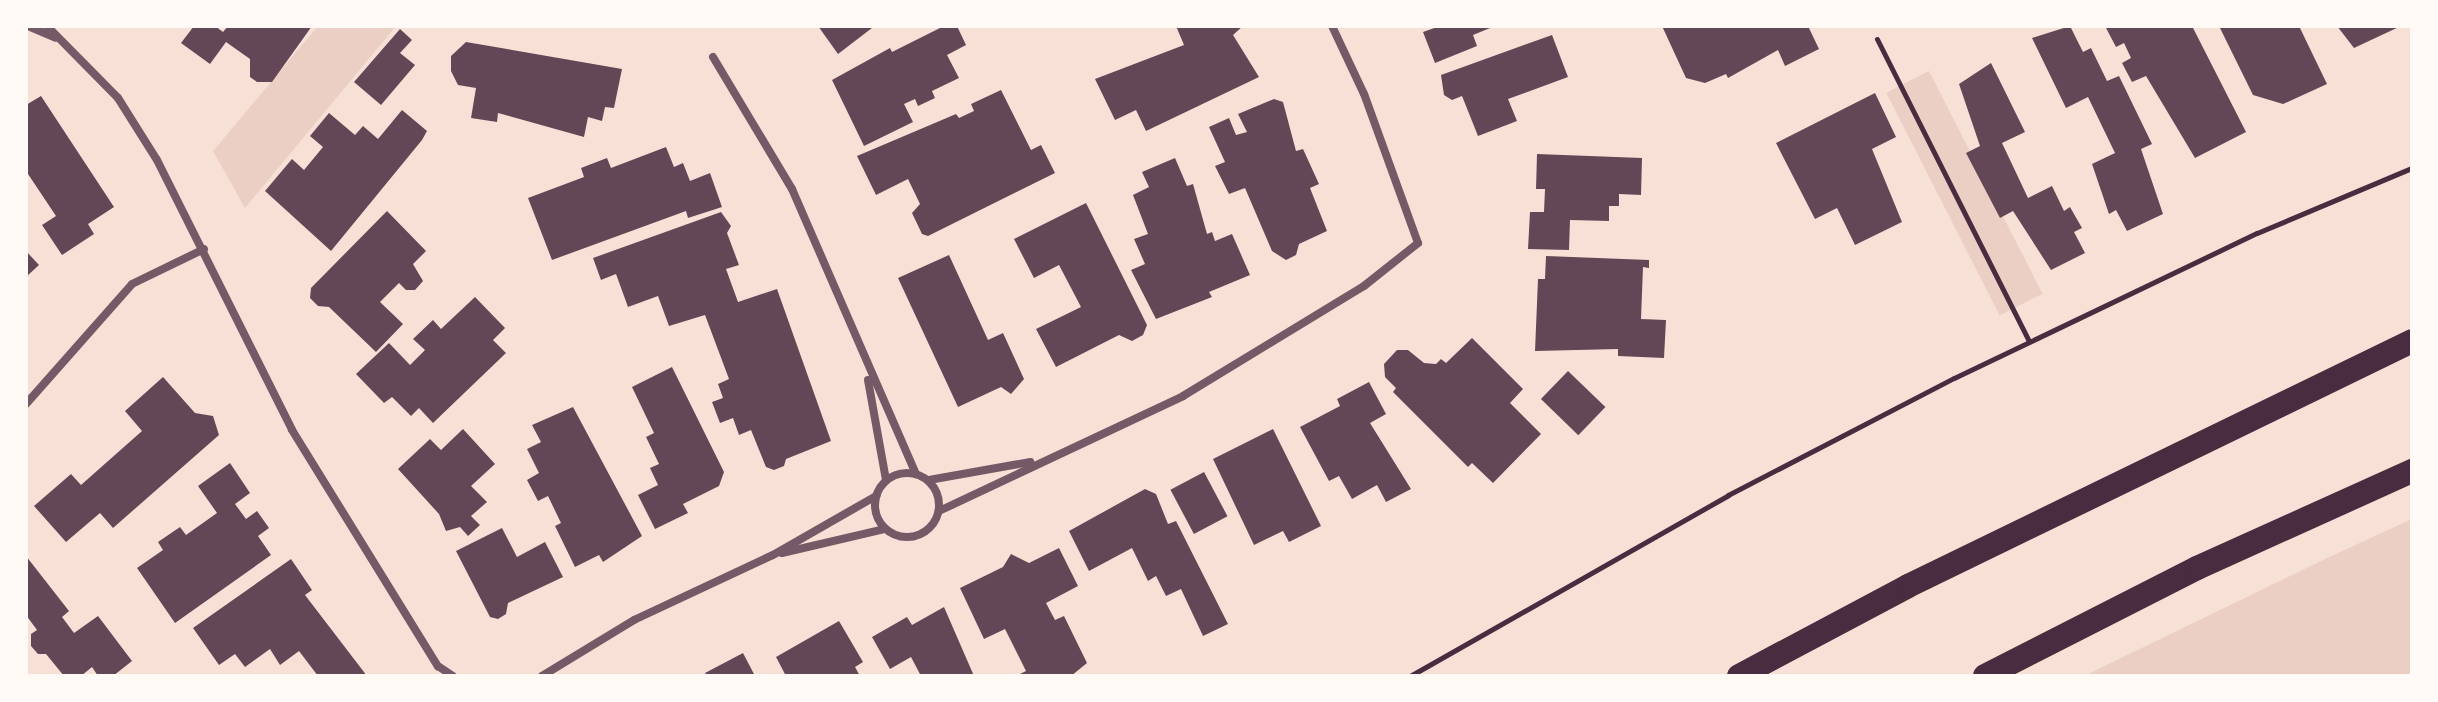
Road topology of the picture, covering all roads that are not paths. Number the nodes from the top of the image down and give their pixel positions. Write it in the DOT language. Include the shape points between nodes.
graph roads {
  1 [pos="28,26"];
  2 [pos="47,26"];
  3 [pos="1332,26"];
  4 [pos="61,40"];
  5 [pos="713,57"];
  6 [pos="204,249"];
  7 [pos="2412,341"];
  8 [pos="866,367"];
  9 [pos="26,404"];
  10 [pos="1041,461"];
  11 [pos="2412,471"];
  12 [pos="916,474"];
  13 [pos="886,480"];
  14 [pos="929,480"];
  15 [pos="876,496"];
  16 [pos="939,511"];
  17 [pos="885,529"];
  18 [pos="773,555"];
  19 [pos="453,676"];
  20 [pos="542,676"];
  21 [pos="1739,676"];
  22 [pos="1985,676"];
  1 -- 4 [label="street"];
  2 -- 4 [label="street"];
  3 -- 10 [label="street" via="1364,94 1418,243 1364,286 1183,396"];
  4 -- 6 [label="street" via="118,98"];
  5 -- 8 [label="street" via="792,189 836,284"];
  6 -- 9 [label="street" via="132,284"];
  6 -- 19 [label="street" via="313,465 438,666"];
  7 -- 21 [label="highway" via="1908,586"];
  8 -- 12 [label="street"];
  8 -- 13 [label="street"];
  10 -- 14 [label="street"];
  10 -- 16 [label="street"];
  11 -- 22 [label="highway" via="2197,568"];
  12 -- 13 [label="street"];
  12 -- 14 [label="street"];
  13 -- 15 [label="street"];
  14 -- 16 [label="street" via="938,494"];
  15 -- 17 [label="street" via="876,514"];
  15 -- 18 [label="street"];
  16 -- 17 [label="street" via="930,528 912,537"];
  17 -- 18 [label="street"];
  18 -- 20 [label="street" via="634,620"];
}
